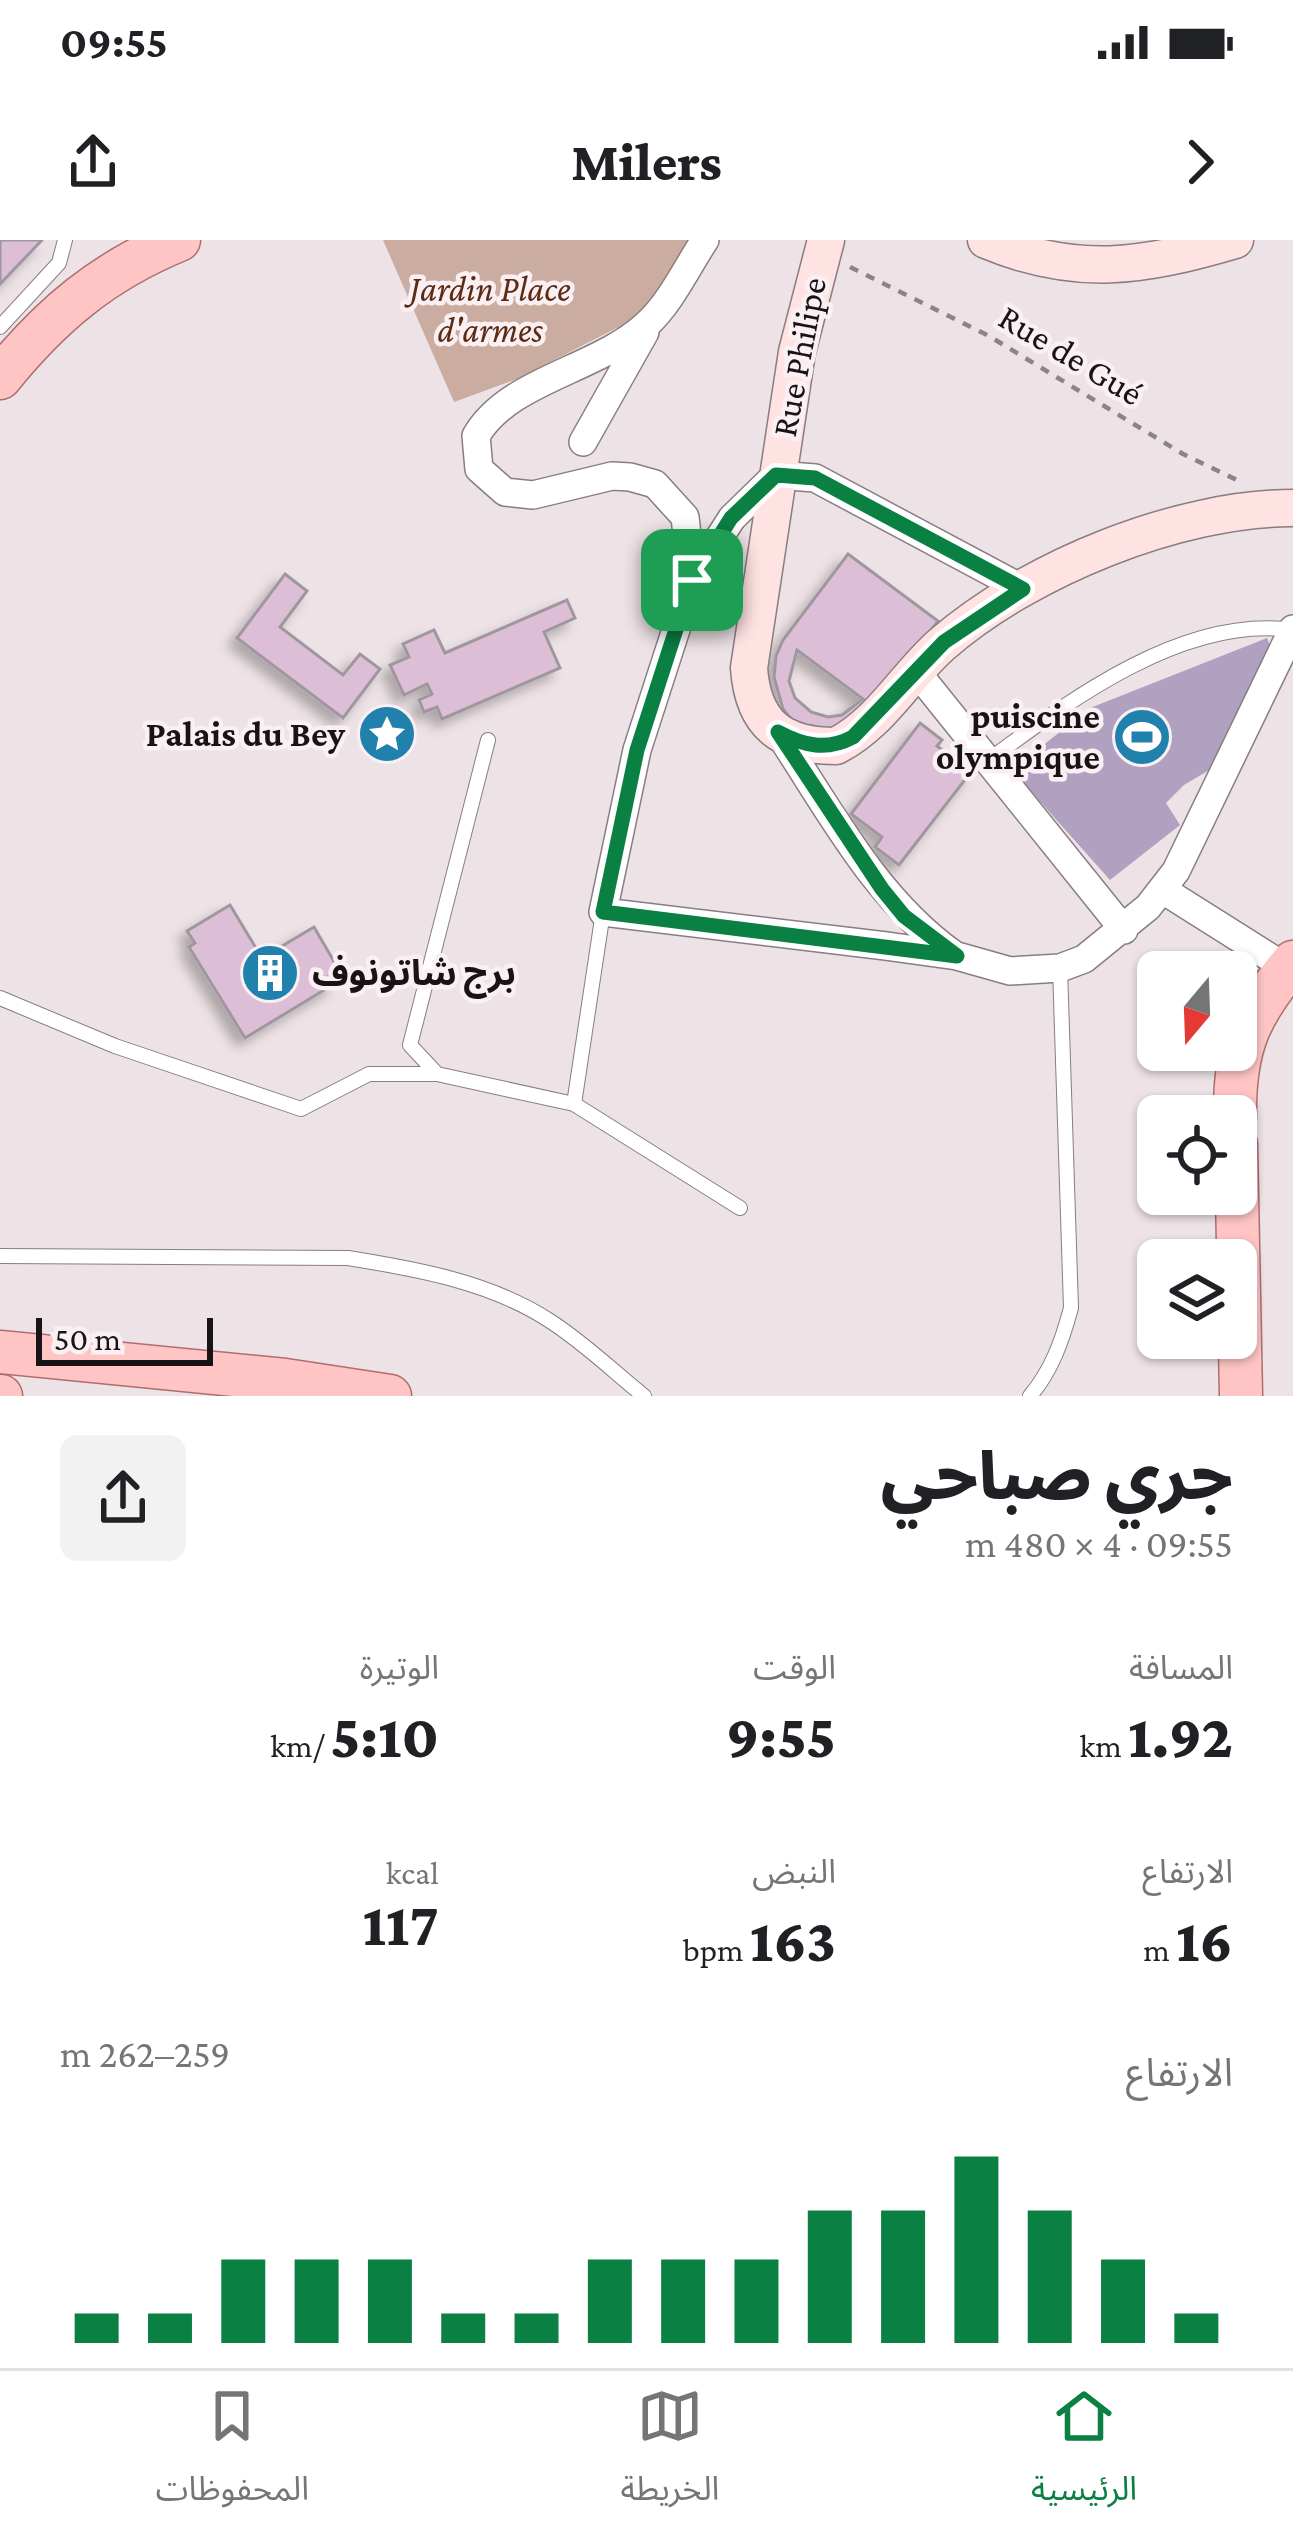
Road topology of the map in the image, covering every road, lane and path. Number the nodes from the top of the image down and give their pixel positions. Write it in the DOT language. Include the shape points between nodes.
graph roads {
  1 [pos="65,240"];
  2 [pos="179,240"];
  3 [pos="705,240"];
  4 [pos="986,240"];
  5 [pos="1235,240"];
  6 [pos="823,246"];
  7 [pos="1061,250"];
  8 [pos="650,322"];
  9 [pos="0,327"];
  10 [pos="0,378"];
  11 [pos="584,442"];
  12 [pos="776,475"];
  13 [pos="1256,490"];
  14 [pos="1293,508"];
  15 [pos="692,580"];
  16 [pos="1023,589"];
  17 [pos="1293,629"];
  18 [pos="915,670"];
  19 [pos="778,732"];
  20 [pos="488,740"];
  21 [pos="986,762"];
  22 [pos="1163,890"];
  23 [pos="603,912"];
  24 [pos="1124,930"];
  25 [pos="957,956"];
  26 [pos="1291,967"];
  27 [pos="1060,968"];
  28 [pos="0,998"];
  29 [pos="437,1074"];
  30 [pos="1236,1095"];
  31 [pos="574,1104"];
  32 [pos="740,1208"];
  33 [pos="1237,1215"];
  34 [pos="0,1256"];
  35 [pos="0,1352"];
  36 [pos="285,1380"];
  37 [pos="241,1396"];
  38 [pos="390,1396"];
  39 [pos="644,1396"];
  40 [pos="1030,1396"];
  41 [pos="1241,1396"];
  1 -- 9 [label="lane" via="59,263"];
  2 -- 10 [label="main road" via="88,289"];
  3 -- 8 [label="street"];
  4 -- 7 [label="street" via="1019,254"];
  5 -- 7 [label="street" via="1165,261 1096,266"];
  6 -- 12 [label="street, Rue Philipe"];
  6 -- 13 [label="path, Rue de Gué"];
  8 -- 11 [label="street"];
  8 -- 15 [label="street" via="615,349 500,405 476,436 475,453 479,470 505,492 533,494 612,476 655,484 685,517"];
  12 -- 15 [label="street" via="731,518"];
  12 -- 16 [label="street" via="815,478"];
  12 -- 19 [label="street, Rue Philipe" via="749,668 753,701"];
  14 -- 16 [label="street" via="1198,518"];
  15 -- 23 [label="street" via="637,750"];
  16 -- 18 [label="street"];
  17 -- 21 [label="lane" via="1188,642 1058,709"];
  17 -- 22 [label="street"];
  18 -- 19 [label="street" via="872,721 836,746"];
  18 -- 21 [label="street"];
  19 -- 25 [label="street" via="882,889"];
  20 -- 29 [label="lane" via="410,1046"];
  21 -- 24 [label="street"];
  22 -- 24 [label="street"];
  22 -- 26 [label="street"];
  23 -- 25 [label="street"];
  23 -- 31 [label="lane"];
  24 -- 27 [label="street"];
  25 -- 27 [label="street" via="1010,971"];
  26 -- 30 [label="main road" via="1257,1010 1238,1052"];
  27 -- 40 [label="lane" via="1071,1308 1062,1342"];
  28 -- 29 [label="lane" via="301,1109 369,1074"];
  29 -- 31 [label="lane"];
  31 -- 32 [label="lane"];
  33 -- 41 [label="main road"];
  34 -- 39 [label="lane" via="348,1258 405,1267 548,1319"];
  35 -- 36 [label="main road"];
  36 -- 37 [label="main road"];
  36 -- 38 [label="main road"];
}
